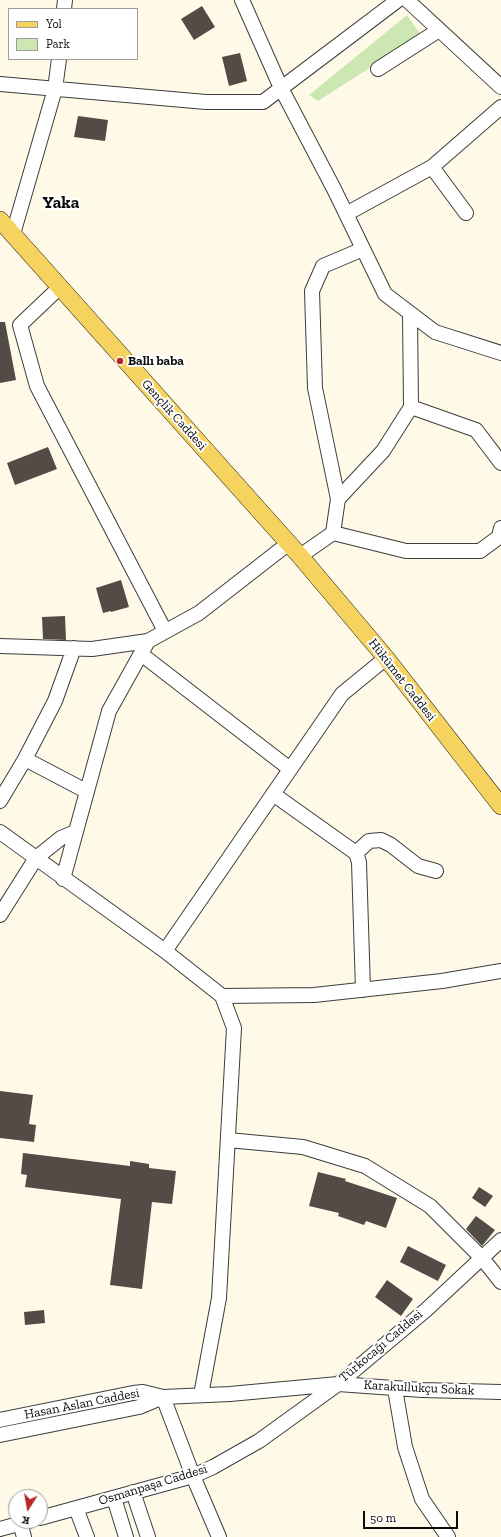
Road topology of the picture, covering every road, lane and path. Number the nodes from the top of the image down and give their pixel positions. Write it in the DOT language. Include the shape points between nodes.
graph roads {
  1 [pos="242,0"];
  2 [pos="398,0"];
  3 [pos="407,0"];
  4 [pos="439,30"];
  5 [pos="59,60"];
  6 [pos="378,69"];
  7 [pos="0,84"];
  8 [pos="501,87"];
  9 [pos="282,88"];
  10 [pos="55,89"];
  11 [pos="501,107"];
  12 [pos="432,167"];
  13 [pos="466,213"];
  14 [pos="346,214"];
  15 [pos="0,220"];
  16 [pos="12,234"];
  17 [pos="363,249"];
  18 [pos="60,287"];
  19 [pos="410,313"];
  20 [pos="501,353"];
  21 [pos="411,407"];
  22 [pos="501,462"];
  23 [pos="338,499"];
  24 [pos="333,533"];
  25 [pos="500,534"];
  26 [pos="289,543"];
  27 [pos="300,556"];
  28 [pos="166,631"];
  29 [pos="148,641"];
  30 [pos="0,646"];
  31 [pos="74,648"];
  32 [pos="141,654"];
  33 [pos="386,658"];
  34 [pos="25,759"];
  35 [pos="290,769"];
  36 [pos="86,792"];
  37 [pos="273,794"];
  38 [pos="0,801"];
  39 [pos="501,806"];
  40 [pos="0,832"];
  41 [pos="75,832"];
  42 [pos="356,853"];
  43 [pos="36,858"];
  44 [pos="436,871"];
  45 [pos="63,878"];
  46 [pos="0,915"];
  47 [pos="165,951"];
  48 [pos="501,971"];
  49 [pos="363,990"];
  50 [pos="222,996"];
  51 [pos="228,1140"];
  52 [pos="501,1240"];
  53 [pos="482,1258"];
  54 [pos="499,1278"];
  55 [pos="338,1384"];
  56 [pos="395,1388"];
  57 [pos="501,1392"];
  58 [pos="201,1395"];
  59 [pos="163,1397"];
  60 [pos="0,1420"];
  61 [pos="0,1435"];
  62 [pos="193,1476"];
  63 [pos="133,1492"];
  64 [pos="114,1498"];
  65 [pos="76,1508"];
  66 [pos="48,1516"];
  67 [pos="87,1537"];
  68 [pos="126,1537"];
  69 [pos="148,1537"];
  70 [pos="219,1537"];
  71 [pos="448,1537"];
  1 -- 9 [label="street"];
  2 -- 9 [label="street"];
  3 -- 4 [label="street"];
  4 -- 6 [label="street"];
  4 -- 8 [label="street"];
  5 -- 10 [label="street"];
  7 -- 10 [label="street"];
  9 -- 10 [label="street" via="262,102 206,102"];
  9 -- 14 [label="street"];
  10 -- 16 [label="street"];
  11 -- 12 [label="street"];
  12 -- 13 [label="street"];
  12 -- 14 [label="street"];
  14 -- 17 [label="street"];
  15 -- 16 [label="main road, Gençlik Caddesi"];
  16 -- 18 [label="main road, Gençlik Caddesi"];
  17 -- 19 [label="street" via="385,294"];
  17 -- 23 [label="street" via="323,266 312,291 315,388"];
  18 -- 26 [label="main road, Gençlik Caddesi"];
  18 -- 28 [label="street" via="20,325 37,386"];
  19 -- 20 [label="street" via="434,332"];
  19 -- 21 [label="street"];
  21 -- 22 [label="street" via="476,430"];
  21 -- 23 [label="street" via="383,451"];
  23 -- 24 [label="street"];
  24 -- 25 [label="street" via="406,550 480,551"];
  24 -- 27 [label="street"];
  26 -- 27 [label="main road, Gençlik Caddesi"];
  26 -- 28 [label="street" via="199,613"];
  27 -- 33 [label="main road, Hükümet Caddesi"];
  28 -- 29 [label="street"];
  29 -- 31 [label="street" via="92,649"];
  29 -- 32 [label="street"];
  30 -- 31 [label="street"];
  31 -- 34 [label="street" via="54,701"];
  32 -- 35 [label="street"];
  32 -- 36 [label="street" via="109,711"];
  33 -- 35 [label="street" via="342,694"];
  33 -- 39 [label="main road, Hükümet Caddesi"];
  34 -- 36 [label="street"];
  34 -- 38 [label="street"];
  35 -- 37 [label="street"];
  36 -- 41 [label="street"];
  37 -- 42 [label="street"];
  37 -- 47 [label="street"];
  40 -- 43 [label="street"];
  41 -- 43 [label="street" via="61,838"];
  41 -- 45 [label="street"];
  42 -- 44 [label="street" via="369,841 381,840 392,845 418,866"];
  42 -- 49 [label="street" via="359,862"];
  43 -- 45 [label="street"];
  43 -- 46 [label="street"];
  45 -- 47 [label="street"];
  47 -- 50 [label="street"];
  48 -- 49 [label="street"];
  49 -- 50 [label="street" via="314,995"];
  50 -- 51 [label="street" via="234,1028"];
  51 -- 53 [label="street" via="303,1147 366,1166 430,1206"];
  51 -- 58 [label="street" via="219,1298"];
  52 -- 53 [label="street, Türkocağı Caddesi"];
  53 -- 54 [label="street"];
  53 -- 55 [label="street, Türkocağı Caddesi" via="426,1310"];
  55 -- 56 [label="street, Karakullukçu Sokak"];
  55 -- 58 [label="street, Türkocağı Caddesi"];
  55 -- 62 [label="street, Osmanpaşa Caddesi" via="259,1441"];
  56 -- 57 [label="street, Karakullukçu Sokak"];
  56 -- 71 [label="street" via="405,1447 422,1499"];
  58 -- 59 [label="street, Türkocağı Caddesi"];
  59 -- 60 [label="street, Hasan Aslan Caddesi" via="143,1392 133,1393"];
  59 -- 61 [label="street, Hasan Aslan Caddesi" via="139,1407"];
  59 -- 62 [label="street"];
  62 -- 63 [label="street, Osmanpaşa Caddesi"];
  62 -- 70 [label="street"];
  63 -- 64 [label="street, Osmanpaşa Caddesi"];
  63 -- 69 [label="street"];
  64 -- 65 [label="street, Osmanpaşa Caddesi"];
  64 -- 68 [label="street"];
  65 -- 66 [label="street, Osmanpaşa Caddesi"];
  65 -- 67 [label="street"];
}
